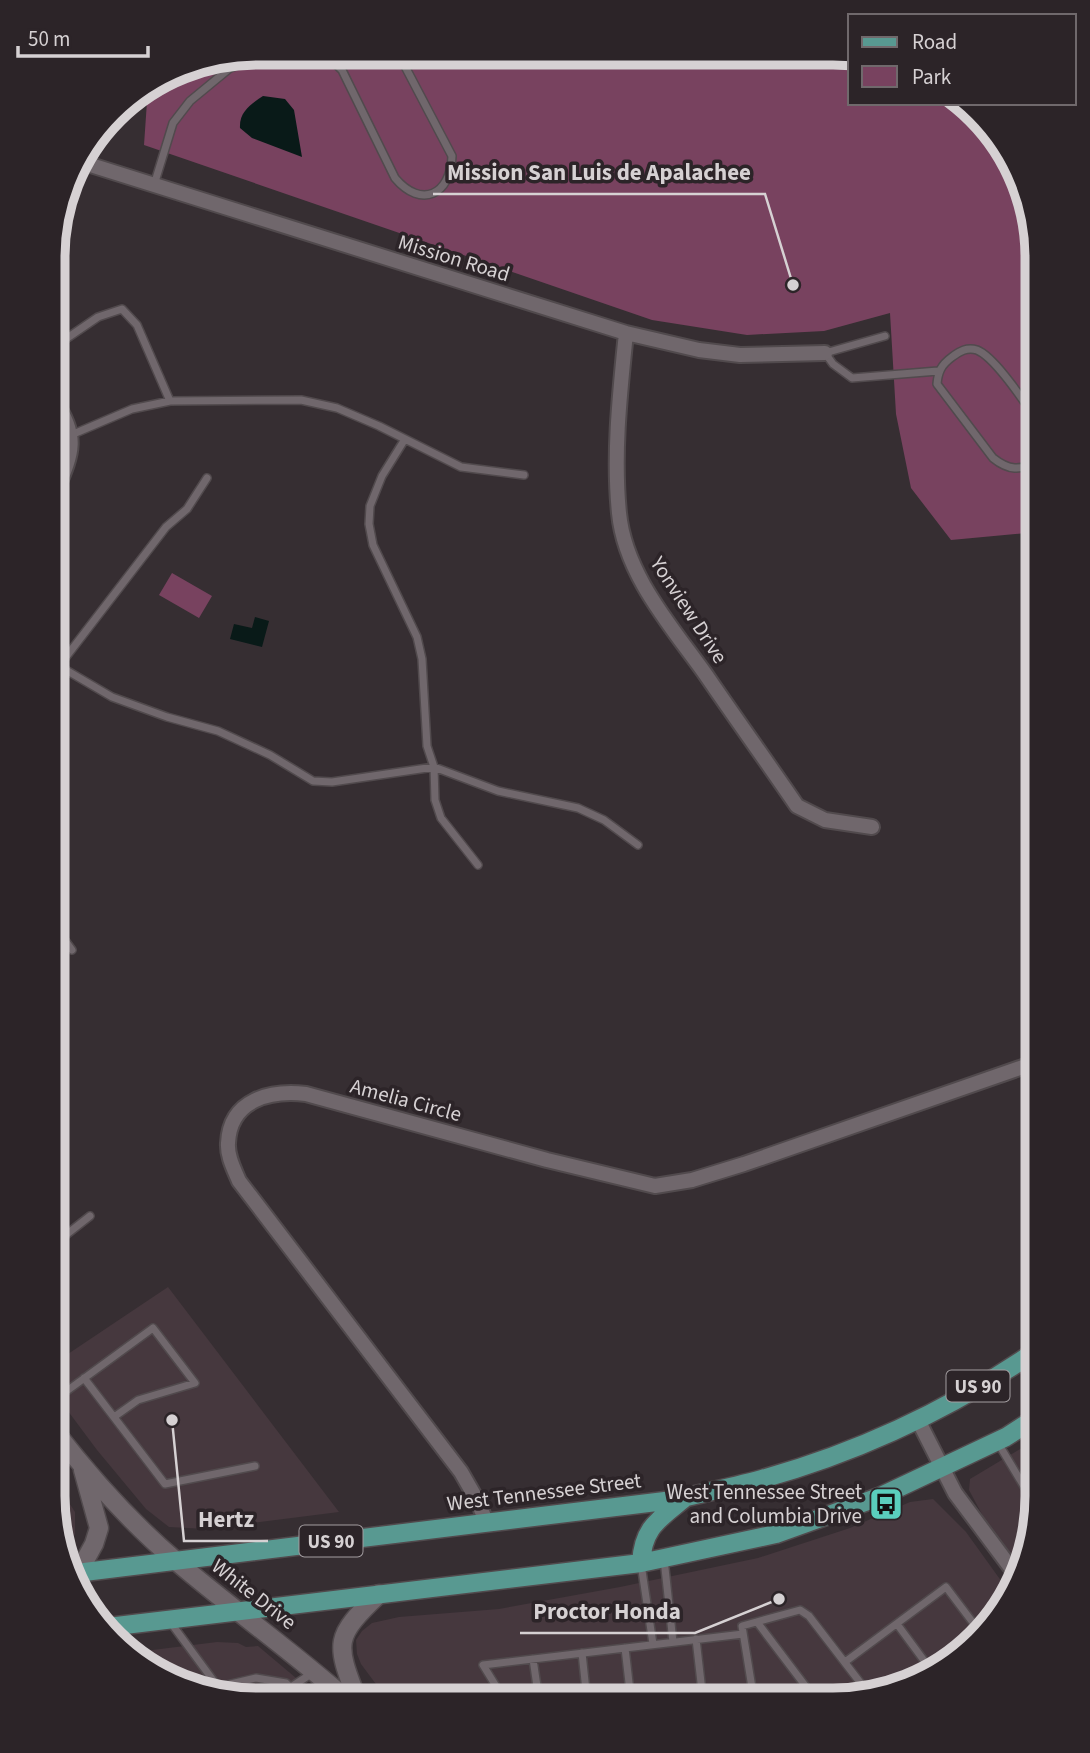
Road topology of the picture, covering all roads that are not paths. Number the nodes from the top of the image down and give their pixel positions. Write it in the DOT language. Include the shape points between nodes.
graph roads {
  1 [pos="337,65"];
  2 [pos="404,65"];
  3 [pos="235,66"];
  4 [pos="89,165"];
  5 [pos="155,186"];
  6 [pos="626,333"];
  7 [pos="885,336"];
  8 [pos="65,340"];
  9 [pos="825,353"];
  10 [pos="938,371"];
  11 [pos="170,401"];
  12 [pos="1025,404"];
  13 [pos="65,415"];
  14 [pos="71,435"];
  15 [pos="405,439"];
  16 [pos="65,466"];
  17 [pos="1025,467"];
  18 [pos="524,475"];
  19 [pos="207,478"];
  20 [pos="65,654"];
  21 [pos="65,670"];
  22 [pos="434,767"];
  23 [pos="872,827"];
  24 [pos="638,845"];
  25 [pos="478,865"];
  26 [pos="65,940"];
  27 [pos="72,950"];
  28 [pos="1025,1066"];
  29 [pos="90,1216"];
  30 [pos="65,1236"];
  31 [pos="1025,1359"];
  32 [pos="84,1378"];
  33 [pos="65,1392"];
  34 [pos="114,1417"];
  35 [pos="918,1420"];
  36 [pos="1025,1424"];
  37 [pos="998,1441"];
  38 [pos="65,1445"];
  39 [pos="255,1466"];
  40 [pos="82,1467"];
  41 [pos="943,1468"];
  42 [pos="1025,1488"];
  43 [pos="686,1497"];
  44 [pos="486,1521"];
  45 [pos="664,1559"];
  46 [pos="175,1560"];
  47 [pos="641,1563"];
  48 [pos="78,1566"];
  49 [pos="1011,1568"];
  50 [pos="80,1572"];
  51 [pos="379,1594"];
  52 [pos="236,1611"];
  53 [pos="169,1619"];
  54 [pos="757,1622"];
  55 [pos="897,1624"];
  56 [pos="116,1626"];
  57 [pos="975,1626"];
  58 [pos="743,1634"];
  59 [pos="696,1639"];
  60 [pos="673,1642"];
  61 [pos="653,1644"];
  62 [pos="625,1648"];
  63 [pos="582,1653"];
  64 [pos="533,1659"];
  65 [pos="845,1662"];
  66 [pos="927,1664"];
  67 [pos="315,1671"];
  68 [pos="216,1684"];
  69 [pos="222,1685"];
  70 [pos="864,1686"];
  71 [pos="292,1687"];
  72 [pos="334,1688"];
  73 [pos="353,1688"];
  74 [pos="495,1688"];
  75 [pos="537,1688"];
  76 [pos="586,1688"];
  77 [pos="630,1688"];
  78 [pos="702,1688"];
  79 [pos="752,1688"];
  80 [pos="807,1688"];
  1 -- 2 [label="lane" via="395,178 405,190 425,195 445,184 452,156"];
  3 -- 5 [label="lane" via="190,101 173,123"];
  4 -- 5 [label="street, Mission Road"];
  5 -- 6 [label="street, Mission Road"];
  6 -- 9 [label="street, Mission Road" via="740,355"];
  6 -- 23 [label="street, Yonview Drive" via="618,414 618,504 631,560 797,806 825,820"];
  7 -- 9 [label="lane"];
  8 -- 11 [label="lane" via="98,317 122,310 137,325"];
  9 -- 10 [label="lane" via="852,378"];
  10 -- 12 [label="lane" via="964,349 976,350 989,358"];
  10 -- 17 [label="lane" via="937,384 993,458 1014,470"];
  11 -- 14 [label="lane" via="132,409"];
  11 -- 15 [label="lane" via="301,400 337,408"];
  13 -- 14 [label="street"];
  14 -- 16 [label="street"];
  15 -- 18 [label="lane" via="461,467"];
  15 -- 22 [label="lane" via="370,506 369,524 373,545 417,637 427,746"];
  19 -- 20 [label="lane" via="187,509 166,527"];
  21 -- 22 [label="lane" via="112,697 218,730 313,781"];
  22 -- 24 [label="lane" via="498,792 578,808"];
  22 -- 25 [label="lane" via="441,818"];
  26 -- 27 [label="lane"];
  28 -- 44 [label="street, Amelia Circle" via="744,1164 692,1180 655,1185 306,1094 266,1094 252,1101 239,1113 228,1143 239,1181 461,1472"];
  29 -- 30 [label="lane"];
  31 -- 35 [label="main road, West Tennessee Street / US 90"];
  32 -- 33 [label="lane"];
  32 -- 34 [label="lane"];
  32 -- 34 [label="lane" via="153,1328 195,1382 138,1400"];
  34 -- 39 [label="lane" via="165,1485"];
  35 -- 41 [label="street"];
  35 -- 43 [label="main road, West Tennessee Street / US 90" via="763,1478"];
  36 -- 37 [label="main road, US 90"];
  37 -- 41 [label="main road, US 90"];
  37 -- 42 [label="lane"];
  38 -- 40 [label="street, White Drive"];
  40 -- 46 [label="street, White Drive"];
  40 -- 48 [label="street" via="99,1528"];
  41 -- 45 [label="main road, US 90" via="776,1534"];
  41 -- 49 [label="street" via="955,1493"];
  43 -- 44 [label="main road, West Tennessee Street / US 90"];
  43 -- 47 [label="main road" via="651,1528 642,1545"];
  44 -- 46 [label="main road, West Tennessee Street / US 90"];
  45 -- 47 [label="main road, US 90"];
  45 -- 60 [label="lane"];
  46 -- 50 [label="main road, West Tennessee Street / US 90"];
  46 -- 52 [label="street, White Drive"];
  47 -- 51 [label="main road, US 90"];
  47 -- 61 [label="lane"];
  51 -- 52 [label="main road, US 90"];
  51 -- 73 [label="street" via="343,1636 345,1666"];
  52 -- 53 [label="main road, US 90"];
  52 -- 67 [label="street, White Drive"];
  53 -- 56 [label="main road, US 90"];
  53 -- 68 [label="lane"];
  54 -- 58 [label="lane" via="742,1626"];
  54 -- 65 [label="lane" via="804,1611"];
  54 -- 80 [label="lane"];
  55 -- 57 [label="lane" via="946,1587"];
  55 -- 65 [label="lane"];
  55 -- 66 [label="lane"];
  58 -- 59 [label="lane"];
  58 -- 79 [label="lane"];
  59 -- 60 [label="lane"];
  59 -- 78 [label="lane"];
  60 -- 61 [label="lane"];
  61 -- 62 [label="lane"];
  62 -- 63 [label="lane"];
  62 -- 77 [label="lane"];
  63 -- 64 [label="lane"];
  63 -- 76 [label="lane"];
  64 -- 74 [label="lane" via="483,1665"];
  64 -- 75 [label="lane"];
  65 -- 70 [label="lane"];
  67 -- 71 [label="lane"];
  67 -- 72 [label="street, White Drive"];
  69 -- 71 [label="lane" via="256,1678"];
}
